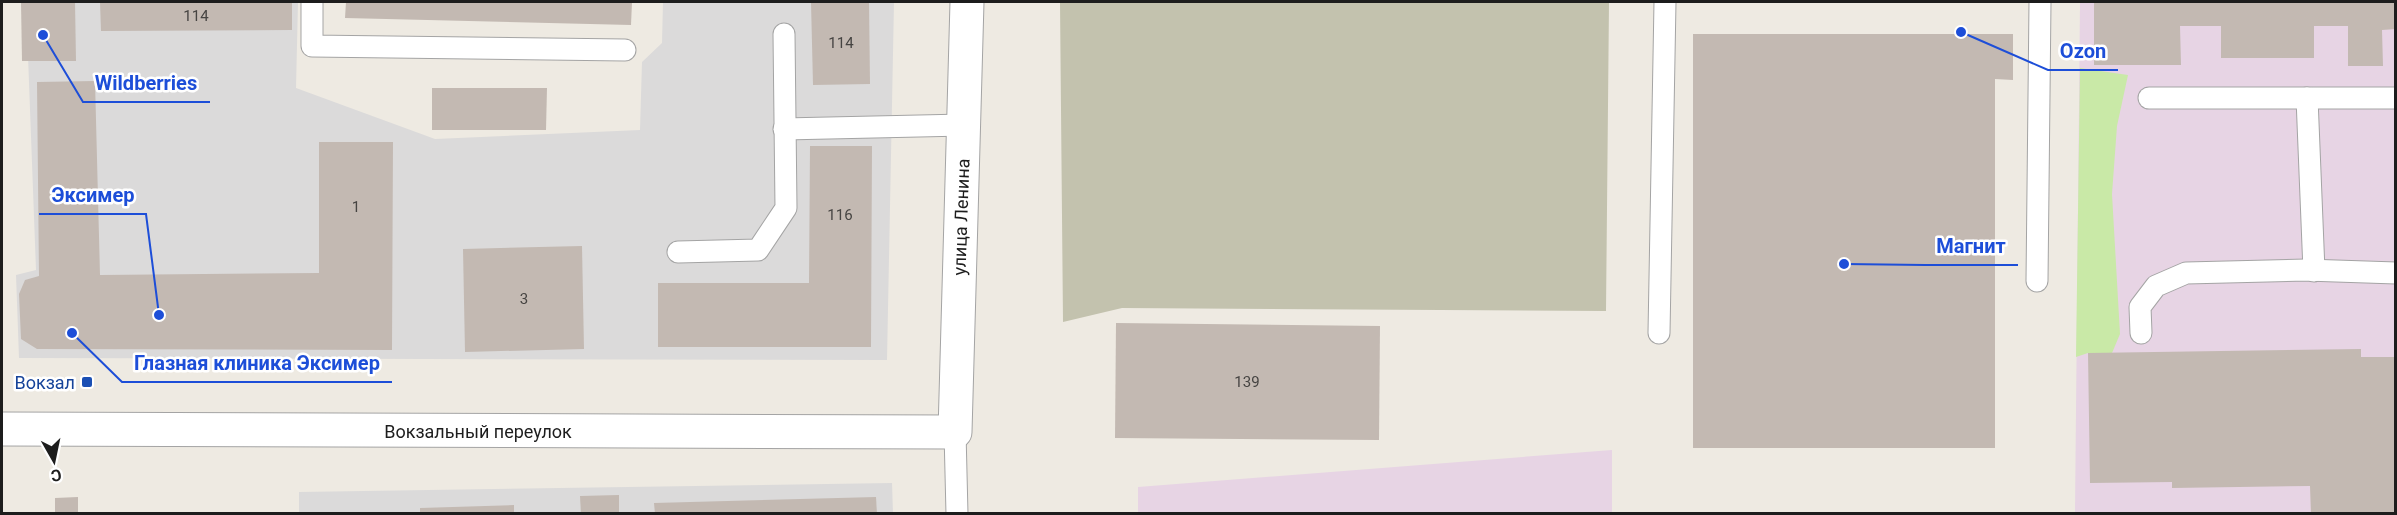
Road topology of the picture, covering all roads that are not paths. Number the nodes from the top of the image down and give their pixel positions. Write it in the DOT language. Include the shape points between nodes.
graph roads {
  1 [pos="312,2"];
  2 [pos="968,2"];
  3 [pos="1665,2"];
  4 [pos="2040,2"];
  5 [pos="784,34"];
  6 [pos="625,50"];
  7 [pos="2149,98"];
  8 [pos="2307,98"];
  9 [pos="2396,98"];
  10 [pos="964,125"];
  11 [pos="784,129"];
  12 [pos="678,252"];
  13 [pos="2314,271"];
  14 [pos="2396,273"];
  15 [pos="2037,281"];
  16 [pos="1659,333"];
  17 [pos="2141,333"];
  18 [pos="2,429"];
  19 [pos="955,432"];
  20 [pos="957,513"];
  1 -- 6 [label="lane" via="312,46"];
  2 -- 10 [label="street, улица Ленина"];
  3 -- 16 [label="lane"];
  4 -- 15 [label="lane"];
  5 -- 11 [label="lane"];
  7 -- 8 [label="lane"];
  8 -- 9 [label="lane"];
  8 -- 13 [label="lane"];
  10 -- 11 [label="lane"];
  10 -- 19 [label="street, улица Ленина"];
  11 -- 12 [label="lane" via="786,208 758,250"];
  13 -- 14 [label="lane"];
  13 -- 17 [label="lane" via="2186,273 2156,286 2140,307"];
  18 -- 19 [label="street, Вокзальный переулок"];
  19 -- 20 [label="lane"];
}
